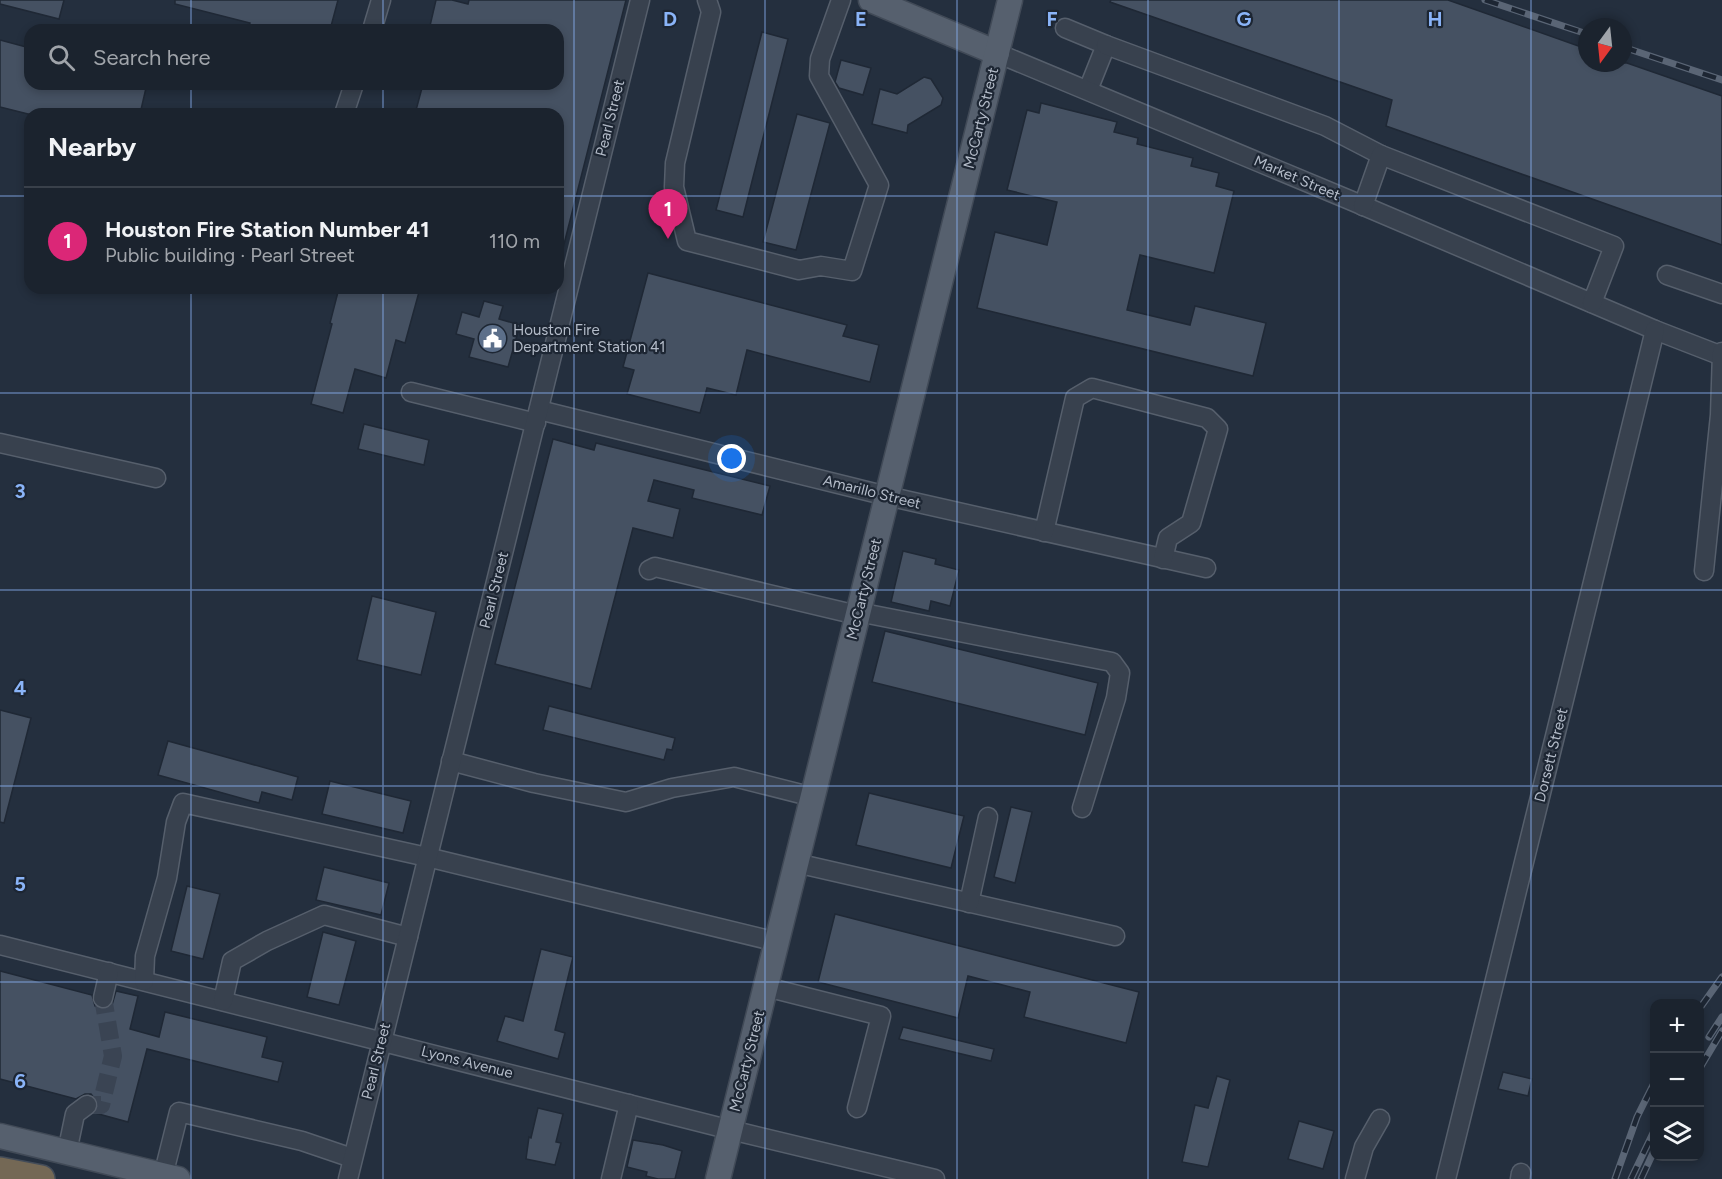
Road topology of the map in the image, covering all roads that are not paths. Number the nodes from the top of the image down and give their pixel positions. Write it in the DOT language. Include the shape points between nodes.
graph roads {
  1 [pos="381,0"];
  2 [pos="640,0"];
  3 [pos="707,0"];
  4 [pos="841,0"];
  5 [pos="871,0"];
  6 [pos="1010,0"];
  7 [pos="374,24"];
  8 [pos="1065,28"];
  9 [pos="1106,45"];
  10 [pos="997,53"];
  11 [pos="352,90"];
  12 [pos="1088,90"];
  13 [pos="346,108"];
  14 [pos="1382,155"];
  15 [pos="1363,206"];
  16 [pos="567,254"];
  17 [pos="564,271"];
  18 [pos="1667,275"];
  19 [pos="560,294"];
  20 [pos="1722,294"];
  21 [pos="1592,303"];
  22 [pos="1655,330"];
  23 [pos="1722,354"];
  24 [pos="411,392"];
  25 [pos="538,416"];
  26 [pos="0,442"];
  27 [pos="156,478"];
  28 [pos="887,496"];
  29 [pos="1044,532"];
  30 [pos="1163,559"];
  31 [pos="1206,568"];
  32 [pos="649,570"];
  33 [pos="1704,571"];
  34 [pos="858,613"];
  35 [pos="451,761"];
  36 [pos="813,797"];
  37 [pos="1082,808"];
  38 [pos="988,817"];
  39 [pos="427,857"];
  40 [pos="796,863"];
  41 [pos="969,903"];
  42 [pos="1115,936"];
  43 [pos="408,937"];
  44 [pos="777,942"];
  45 [pos="0,945"];
  46 [pos="109,972"];
  47 [pos="144,981"];
  48 [pos="766,987"];
  49 [pos="103,998"];
  50 [pos="223,1001"];
  51 [pos="381,1040"];
  52 [pos="629,1104"];
  53 [pos="87,1105"];
  54 [pos="857,1108"];
  55 [pos="1380,1119"];
  56 [pos="730,1130"];
  57 [pos="0,1136"];
  58 [pos="67,1152"];
  59 [pos="352,1158"];
  60 [pos="0,1171"];
  61 [pos="862,1171"];
  62 [pos="905,1175"];
  63 [pos="170,1177"];
  64 [pos="41,1179"];
  65 [pos="348,1179"];
  66 [pos="611,1179"];
  67 [pos="718,1179"];
  68 [pos="935,1179"];
  69 [pos="1355,1179"];
  70 [pos="1446,1179"];
  1 -- 7 [label="street"];
  2 -- 16 [label="street, Pearl Street"];
  3 -- 4 [label="street" via="711,12 675,163 674,187 687,241 799,270 821,266 852,272 879,185 819,76 820,59"];
  5 -- 10 [label="main road, Market Street"];
  6 -- 10 [label="main road, McCarty Street"];
  8 -- 9 [label="street"];
  9 -- 12 [label="street"];
  9 -- 14 [label="street" via="1325,126"];
  10 -- 12 [label="street, Market Street"];
  10 -- 28 [label="main road, McCarty Street"];
  11 -- 13 [label="street"];
  12 -- 15 [label="street, Market Street"];
  14 -- 15 [label="street"];
  14 -- 21 [label="street" via="1614,246"];
  15 -- 21 [label="street, Market Street"];
  16 -- 17 [label="street, Pearl Street"];
  18 -- 20 [label="street"];
  19 -- 25 [label="street, Pearl Street"];
  21 -- 22 [label="street, Market Street"];
  22 -- 23 [label="street, Market Street"];
  22 -- 70 [label="street, Dorsett Street"];
  23 -- 33 [label="street" via="1720,415"];
  24 -- 25 [label="street, Amarillo Street"];
  25 -- 28 [label="street, Amarillo Street"];
  25 -- 35 [label="street, Pearl Street"];
  26 -- 27 [label="street"];
  28 -- 29 [label="street, Amarillo Street"];
  28 -- 34 [label="main road, McCarty Street"];
  29 -- 30 [label="street, Amarillo Street"];
  29 -- 30 [label="street" via="1075,398 1092,388 1207,418 1218,429 1191,523 1168,538"];
  30 -- 31 [label="street, Amarillo Street"];
  32 -- 34 [label="street" via="655,567"];
  34 -- 36 [label="main road, McCarty Street"];
  34 -- 37 [label="street" via="1112,662 1120,673 1116,698"];
  35 -- 36 [label="street" via="626,802 672,788 734,777"];
  35 -- 39 [label="street, Pearl Street"];
  36 -- 40 [label="main road, McCarty Street"];
  38 -- 41 [label="street"];
  39 -- 43 [label="street, Pearl Street"];
  39 -- 44 [label="street"];
  39 -- 47 [label="street" via="183,803 167,878 144,956"];
  40 -- 41 [label="street"];
  40 -- 44 [label="main road, McCarty Street"];
  41 -- 42 [label="street"];
  43 -- 50 [label="street" via="324,915 232,961"];
  43 -- 51 [label="street, Pearl Street"];
  44 -- 48 [label="main road, McCarty Street"];
  45 -- 46 [label="street, Lyons Avenue"];
  46 -- 47 [label="street, Lyons Avenue"];
  46 -- 49 [label="street"];
  47 -- 50 [label="street, Lyons Avenue"];
  48 -- 54 [label="street" via="881,1016"];
  48 -- 56 [label="main road, McCarty Street"];
  50 -- 51 [label="street, Lyons Avenue"];
  51 -- 52 [label="street, Lyons Avenue"];
  51 -- 59 [label="street, Pearl Street"];
  52 -- 56 [label="street, Lyons Avenue"];
  52 -- 66 [label="street"];
  53 -- 58 [label="street" via="75,1114"];
  55 -- 69 [label="street" via="1364,1147"];
  56 -- 61 [label="street, Lyons Avenue"];
  56 -- 67 [label="main road, McCarty Street"];
  57 -- 58 [label="main road"];
  58 -- 63 [label="main road"];
  59 -- 63 [label="street" via="302,1141 179,1112"];
  59 -- 65 [label="street, Pearl Street"];
  60 -- 64 [label="highway"];
  61 -- 62 [label="street, Lyons Avenue"];
  62 -- 68 [label="street, Lyons Avenue"];
}
